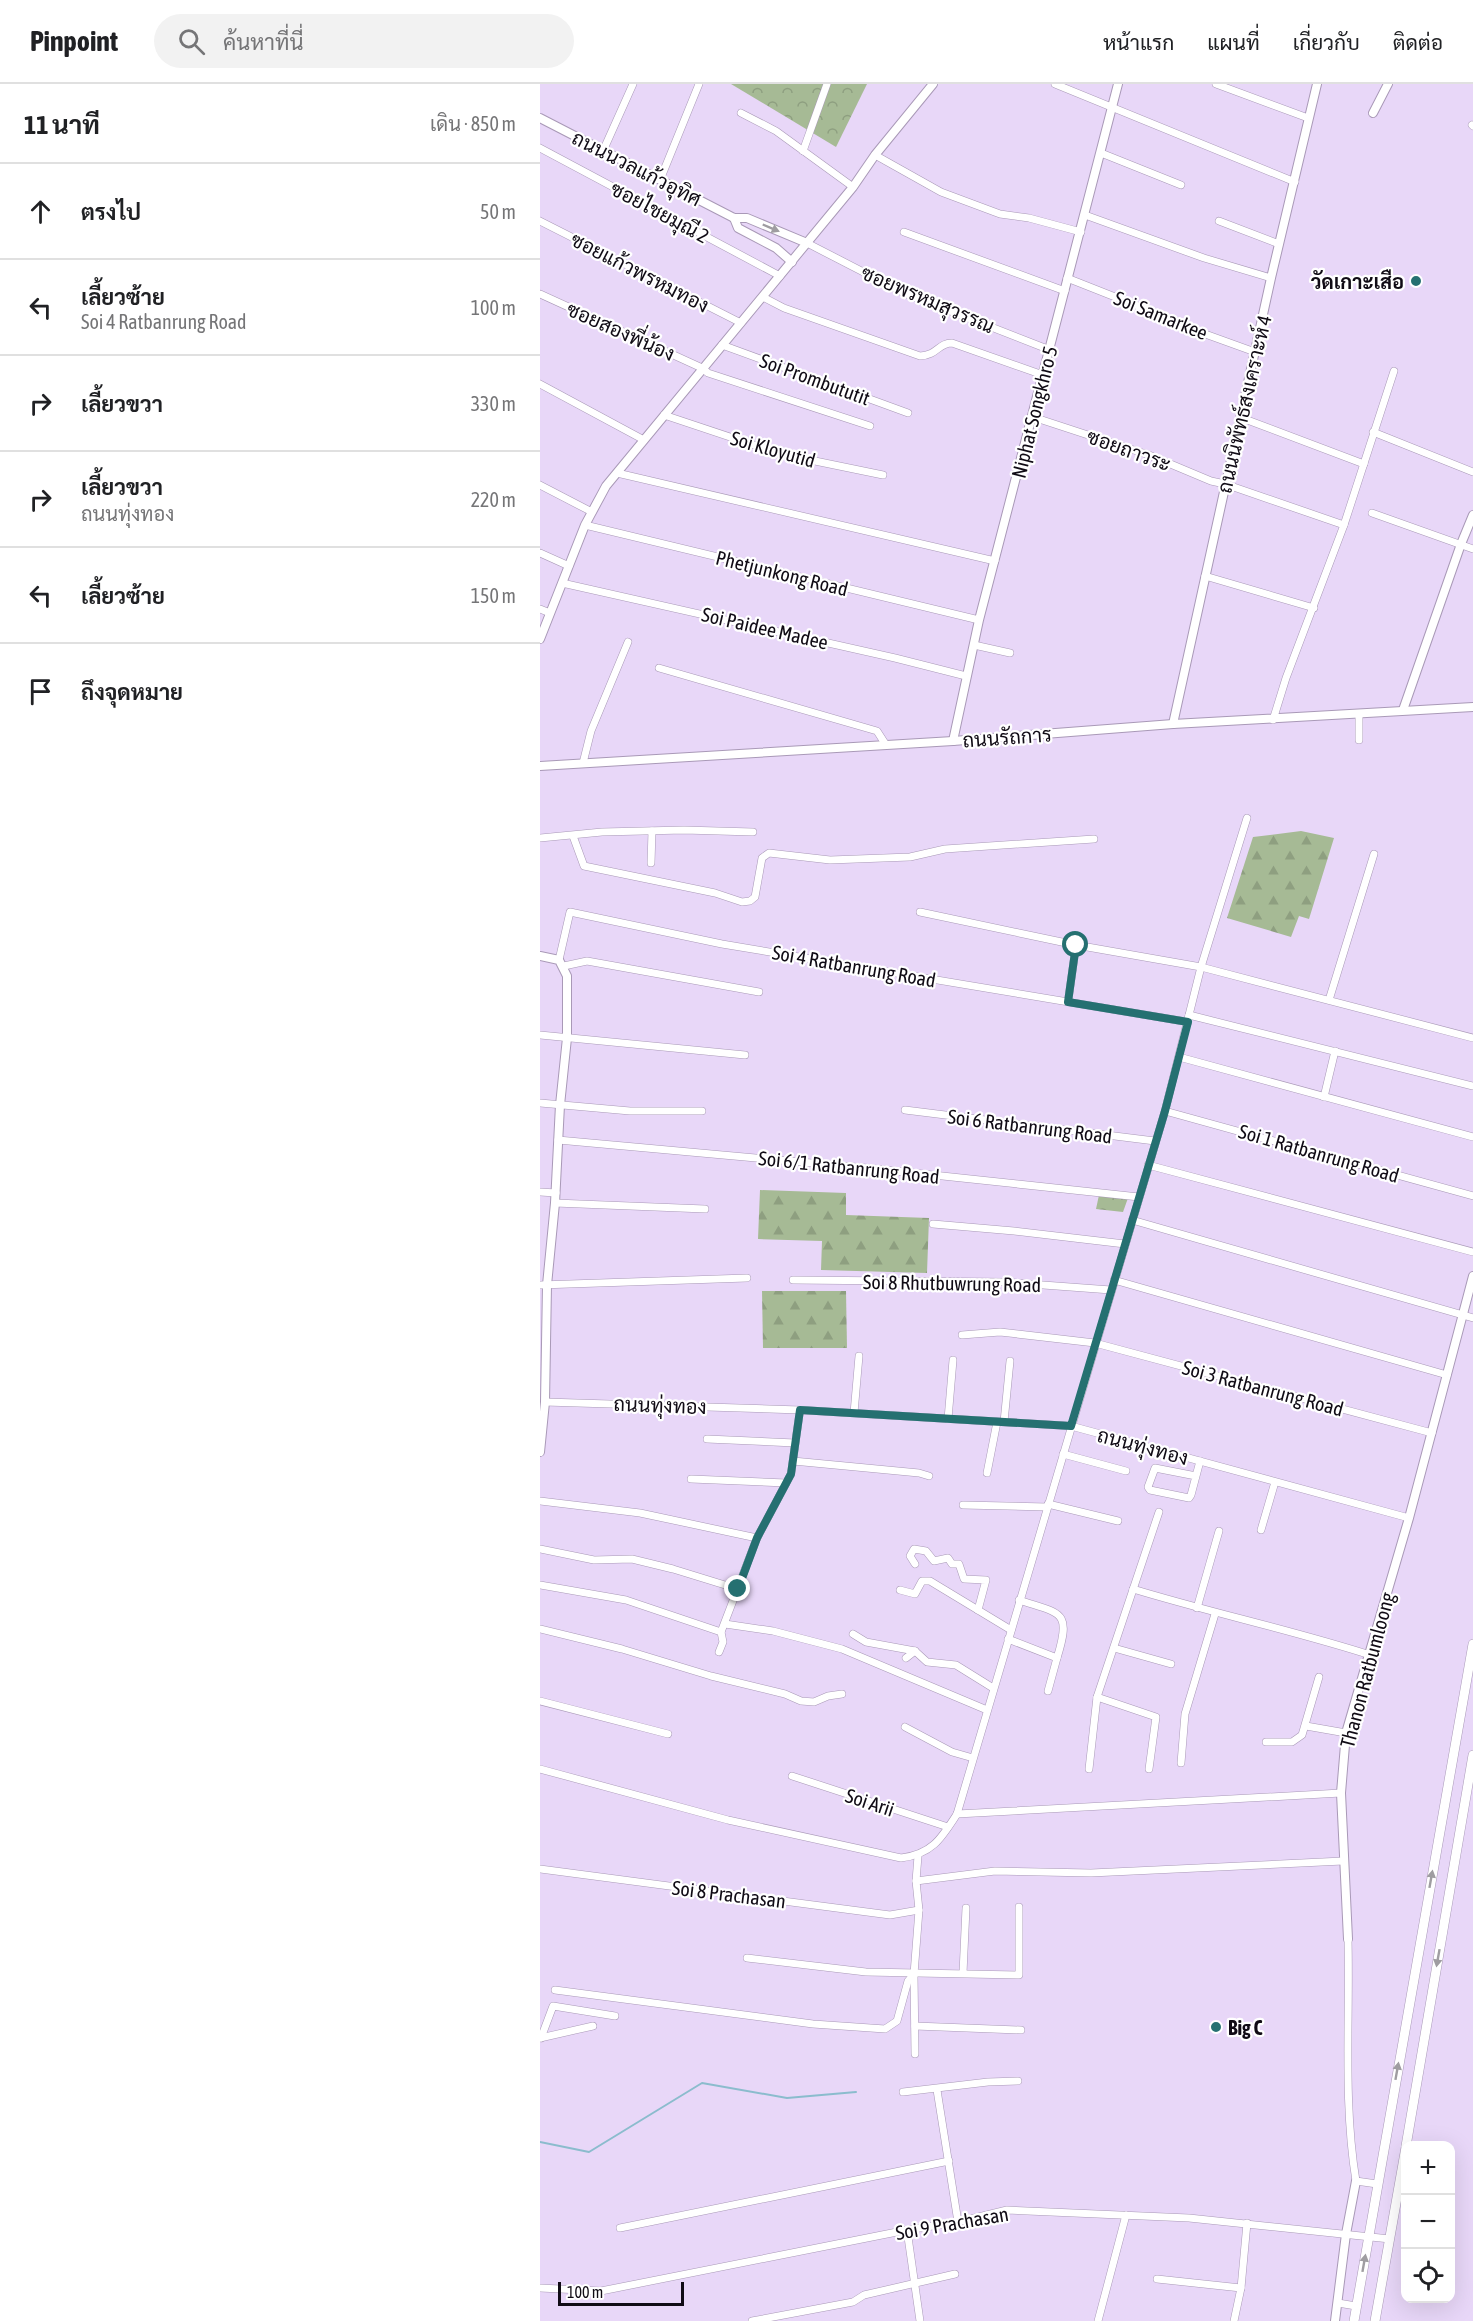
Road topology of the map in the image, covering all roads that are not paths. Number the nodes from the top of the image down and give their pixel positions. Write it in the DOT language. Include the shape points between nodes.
graph roads {
  1 [pos="633,84"];
  2 [pos="699,84"];
  3 [pos="827,84"];
  4 [pos="933,84"];
  5 [pos="1055,84"];
  6 [pos="1118,84"];
  7 [pos="1216,84"];
  8 [pos="1317,84"];
  9 [pos="1388,84"];
  10 [pos="1112,107"];
  11 [pos="741,113"];
  12 [pos="1373,113"];
  13 [pos="540,118"];
  14 [pos="1308,118"];
  15 [pos="540,147"];
  16 [pos="603,151"];
  17 [pos="803,151"];
  18 [pos="1101,153"];
  19 [pos="875,155"];
  20 [pos="660,180"];
  21 [pos="1295,182"];
  22 [pos="1180,185"];
  23 [pos="853,187"];
  24 [pos="1085,215"];
  25 [pos="734,218"];
  26 [pos="540,221"];
  27 [pos="1219,221"];
  28 [pos="904,232"];
  29 [pos="1081,232"];
  30 [pos="807,243"];
  31 [pos="1279,244"];
  32 [pos="792,262"];
  33 [pos="780,276"];
  34 [pos="1067,278"];
  35 [pos="1271,278"];
  36 [pos="1065,291"];
  37 [pos="540,294"];
  38 [pos="763,297"];
  39 [pos="741,323"];
  40 [pos="722,345"];
  41 [pos="1050,350"];
  42 [pos="1255,352"];
  43 [pos="702,368"];
  44 [pos="1394,371"];
  45 [pos="1043,375"];
  46 [pos="540,384"];
  47 [pos="908,413"];
  48 [pos="664,416"];
  49 [pos="1033,417"];
  50 [pos="1242,418"];
  51 [pos="870,426"];
  52 [pos="1373,432"];
  53 [pos="644,440"];
  54 [pos="1364,464"];
  55 [pos="1473,472"];
  56 [pos="617,473"];
  57 [pos="883,475"];
  58 [pos="1226,484"];
  59 [pos="540,485"];
  60 [pos="592,512"];
  61 [pos="1372,513"];
  62 [pos="1473,515"];
  63 [pos="585,525"];
  64 [pos="1344,525"];
  65 [pos="1461,544"];
  66 [pos="1473,549"];
  67 [pos="540,553"];
  68 [pos="995,561"];
  69 [pos="569,566"];
  70 [pos="1205,576"];
  71 [pos="562,583"];
  72 [pos="1314,608"];
  73 [pos="540,609"];
  74 [pos="550,613"];
  75 [pos="979,620"];
  76 [pos="540,639"];
  77 [pos="628,642"];
  78 [pos="974,645"];
  79 [pos="1010,653"];
  80 [pos="659,668"];
  81 [pos="966,676"];
  82 [pos="1473,707"];
  83 [pos="1403,710"];
  84 [pos="1359,715"];
  85 [pos="1273,720"];
  86 [pos="1173,724"];
  87 [pos="953,741"];
  88 [pos="1359,741"];
  89 [pos="886,745"];
  90 [pos="584,763"];
  91 [pos="540,766"];
  92 [pos="1247,818"];
  93 [pos="652,831"];
  94 [pos="753,832"];
  95 [pos="573,836"];
  96 [pos="540,838"];
  97 [pos="1094,839"];
  98 [pos="1374,854"];
  99 [pos="651,862"];
  100 [pos="920,912"];
  101 [pos="1076,945"];
  102 [pos="540,956"];
  103 [pos="561,963"];
  104 [pos="1201,968"];
  105 [pos="759,992"];
  106 [pos="1329,1000"];
  107 [pos="1068,1002"];
  108 [pos="1188,1019"];
  109 [pos="540,1035"];
  110 [pos="567,1038"];
  111 [pos="1473,1038"];
  112 [pos="1335,1051"];
  113 [pos="745,1055"];
  114 [pos="1179,1057"];
  115 [pos="1473,1086"];
  116 [pos="1324,1097"];
  117 [pos="540,1103"];
  118 [pos="560,1105"];
  119 [pos="905,1110"];
  120 [pos="702,1111"];
  121 [pos="1165,1111"];
  122 [pos="1473,1137"];
  123 [pos="558,1140"];
  124 [pos="1155,1141"];
  125 [pos="1148,1165"];
  126 [pos="540,1192"];
  127 [pos="556,1193"];
  128 [pos="1473,1196"];
  129 [pos="1139,1197"];
  130 [pos="555,1203"];
  131 [pos="705,1209"];
  132 [pos="1132,1220"];
  133 [pos="933,1224"];
  134 [pos="1125,1244"];
  135 [pos="1473,1252"];
  136 [pos="1473,1276"];
  137 [pos="747,1278"];
  138 [pos="793,1280"];
  139 [pos="1114,1280"];
  140 [pos="544,1285"];
  141 [pos="1111,1290"];
  142 [pos="1463,1315"];
  143 [pos="1473,1318"];
  144 [pos="962,1335"];
  145 [pos="543,1338"];
  146 [pos="1095,1343"];
  147 [pos="859,1356"];
  148 [pos="953,1360"];
  149 [pos="1010,1361"];
  150 [pos="1447,1375"];
  151 [pos="545,1402"];
  152 [pos="800,1410"];
  153 [pos="854,1413"];
  154 [pos="948,1419"];
  155 [pos="1000,1422"];
  156 [pos="1071,1426"];
  157 [pos="1431,1433"];
  158 [pos="707,1438"];
  159 [pos="795,1443"];
  160 [pos="540,1452"];
  161 [pos="1063,1454"];
  162 [pos="793,1461"];
  163 [pos="1200,1461"];
  164 [pos="1126,1471"];
  165 [pos="987,1473"];
  166 [pos="928,1476"];
  167 [pos="1196,1476"];
  168 [pos="691,1479"];
  169 [pos="1275,1482"];
  170 [pos="786,1483"];
  171 [pos="540,1501"];
  172 [pos="963,1505"];
  173 [pos="1048,1505"];
  174 [pos="1159,1512"];
  175 [pos="1409,1518"];
  176 [pos="1118,1521"];
  177 [pos="1260,1530"];
  178 [pos="1219,1531"];
  179 [pos="757,1538"];
  180 [pos="540,1549"];
  181 [pos="915,1564"];
  182 [pos="540,1585"];
  183 [pos="738,1589"];
  184 [pos="1133,1589"];
  185 [pos="900,1590"];
  186 [pos="1019,1600"];
  187 [pos="1197,1608"];
  188 [pos="978,1610"];
  189 [pos="1215,1614"];
  190 [pos="725,1624"];
  191 [pos="540,1629"];
  192 [pos="1011,1630"];
  193 [pos="721,1632"];
  194 [pos="853,1634"];
  195 [pos="1008,1639"];
  196 [pos="1473,1644"];
  197 [pos="1114,1648"];
  198 [pos="915,1651"];
  199 [pos="719,1652"];
  200 [pos="1370,1654"];
  201 [pos="906,1658"];
  202 [pos="1057,1658"];
  203 [pos="1172,1664"];
  204 [pos="1318,1677"];
  205 [pos="993,1688"];
  206 [pos="1048,1691"];
  207 [pos="842,1694"];
  208 [pos="1097,1697"];
  209 [pos="540,1701"];
  210 [pos="987,1710"];
  211 [pos="1306,1726"];
  212 [pos="905,1727"];
  213 [pos="1346,1733"];
  214 [pos="668,1734"];
  215 [pos="1266,1742"];
  216 [pos="1473,1755"];
  217 [pos="973,1758"];
  218 [pos="1181,1763"];
  219 [pos="540,1769"];
  220 [pos="1089,1769"];
  221 [pos="1149,1769"];
  222 [pos="792,1776"];
  223 [pos="1341,1793"];
  224 [pos="1470,1796"];
  225 [pos="957,1814"];
  226 [pos="948,1827"];
  227 [pos="918,1856"];
  228 [pos="1343,1861"];
  229 [pos="540,1869"];
  230 [pos="916,1881"];
  231 [pos="1019,1907"];
  232 [pos="966,1908"];
  233 [pos="919,1910"];
  234 [pos="1348,1939"];
  235 [pos="747,1958"];
  236 [pos="963,1973"];
  237 [pos="914,1974"];
  238 [pos="555,1990"];
  239 [pos="615,2016"];
  240 [pos="593,2026"];
  241 [pos="915,2026"];
  242 [pos="1021,2030"];
  243 [pos="541,2038"];
  244 [pos="915,2054"];
  245 [pos="1018,2081"];
  246 [pos="937,2090"];
  247 [pos="903,2092"];
  248 [pos="1407,2141"];
  249 [pos="949,2160"];
  250 [pos="1401,2175"];
  251 [pos="1356,2181"];
  252 [pos="1377,2184"];
  253 [pos="1126,2215"];
  254 [pos="958,2222"];
  255 [pos="1247,2223"];
  256 [pos="620,2228"];
  257 [pos="907,2230"];
  258 [pos="1346,2234"];
  259 [pos="1368,2236"];
  260 [pos="1390,2239"];
  261 [pos="954,2274"];
  262 [pos="1157,2279"];
  263 [pos="915,2283"];
  264 [pos="540,2288"];
  265 [pos="1241,2288"];
  266 [pos="1338,2303"];
  267 [pos="1356,2306"];
  268 [pos="752,2321"];
  269 [pos="920,2321"];
  270 [pos="1098,2321"];
  271 [pos="1234,2321"];
  272 [pos="1335,2321"];
  273 [pos="1354,2321"];
  274 [pos="1375,2321"];
  1 -- 16 [label="street"];
  2 -- 20 [label="street"];
  3 -- 17 [label="street"];
  4 -- 19 [label="street"];
  5 -- 10 [label="street"];
  6 -- 10 [label="street, Niphat Songkhro 5"];
  7 -- 14 [label="street"];
  8 -- 14 [label="street, ถนนนิพัทธ์สงเคราะห์ 4"];
  9 -- 12 [label="street"];
  10 -- 18 [label="street, Niphat Songkhro 5"];
  10 -- 21 [label="street"];
  11 -- 17 [label="street"];
  13 -- 16 [label="street, ถนนนวลแก้วอุทิศ"];
  14 -- 21 [label="street, ถนนนิพัทธ์สงเคราะห์ 4"];
  15 -- 33 [label="street, ซอยไชยมุณี 2"];
  16 -- 20 [label="street, ถนนนวลแก้วอุทิศ"];
  17 -- 23 [label="street"];
  18 -- 22 [label="street"];
  18 -- 24 [label="street, Niphat Songkhro 5"];
  19 -- 23 [label="street"];
  19 -- 29 [label="street" via="941,192 1000,214"];
  20 -- 25 [label="street, ถนนนวลแก้วอุทิศ"];
  21 -- 31 [label="street, ถนนนิพัทธ์สงเคราะห์ 4"];
  23 -- 30 [label="street"];
  24 -- 29 [label="street, Niphat Songkhro 5"];
  24 -- 35 [label="street"];
  25 -- 30 [label="street, ถนนนวลแก้วอุทิศ, one-way" via="747,218"];
  25 -- 32 [label="street, ถนนนวลแก้วอุทิศ" via="738,228 776,248"];
  26 -- 39 [label="street, ซอยแก้วพรหมทอง"];
  27 -- 31 [label="street"];
  28 -- 36 [label="street"];
  29 -- 34 [label="street, Niphat Songkhro 5"];
  30 -- 32 [label="street"];
  30 -- 41 [label="street, ซอยพรหมสุวรรณ" via="904,293"];
  31 -- 35 [label="street, ถนนนิพัทธ์สงเคราะห์ 4"];
  32 -- 33 [label="street"];
  33 -- 38 [label="street"];
  34 -- 36 [label="street, Niphat Songkhro 5"];
  34 -- 42 [label="street, Soi Samarkee"];
  35 -- 42 [label="street, ถนนนิพัทธ์สงเคราะห์ 4"];
  36 -- 41 [label="street, Niphat Songkhro 5"];
  37 -- 43 [label="street, ซอยสองพี่น้อง"];
  38 -- 39 [label="street"];
  38 -- 45 [label="street" via="920,356 952,343"];
  39 -- 40 [label="street"];
  40 -- 43 [label="street"];
  40 -- 47 [label="street, Soi Prombututit"];
  41 -- 45 [label="street, Niphat Songkhro 5"];
  42 -- 50 [label="street, ถนนนิพัทธ์สงเคราะห์ 4"];
  43 -- 48 [label="street"];
  43 -- 51 [label="street, ซอยสองพี่น้อง"];
  44 -- 52 [label="street"];
  45 -- 49 [label="street, Niphat Songkhro 5"];
  46 -- 53 [label="street"];
  48 -- 53 [label="street"];
  48 -- 57 [label="street, Soi Kloyutid" via="781,454"];
  49 -- 58 [label="street, ซอยถาวระ"];
  49 -- 68 [label="street, Niphat Songkhro 5"];
  50 -- 54 [label="street"];
  50 -- 58 [label="street, ถนนนิพัทธ์สงเคราะห์ 4"];
  52 -- 54 [label="street"];
  52 -- 55 [label="street"];
  53 -- 56 [label="street"];
  54 -- 64 [label="street"];
  56 -- 60 [label="street"];
  56 -- 68 [label="street"];
  58 -- 64 [label="street, ซอยถาวระ"];
  58 -- 70 [label="street, ถนนนิพัทธ์สงเคราะห์ 4"];
  59 -- 60 [label="street"];
  60 -- 63 [label="street"];
  61 -- 65 [label="street"];
  62 -- 65 [label="street"];
  63 -- 69 [label="street"];
  63 -- 75 [label="street, Phetjunkong Road"];
  64 -- 72 [label="street"];
  65 -- 66 [label="street"];
  65 -- 83 [label="street"];
  67 -- 69 [label="street"];
  68 -- 75 [label="street, Niphat Songkhro 5"];
  69 -- 71 [label="street"];
  70 -- 72 [label="street"];
  70 -- 86 [label="street, ถนนนิพัทธ์สงเคราะห์ 4"];
  71 -- 74 [label="street"];
  71 -- 81 [label="street, Soi Paidee Madee"];
  72 -- 85 [label="street"];
  73 -- 74 [label="street"];
  74 -- 76 [label="street"];
  75 -- 78 [label="street, Niphat Songkhro 5"];
  77 -- 90 [label="street" via="591,731"];
  78 -- 79 [label="street"];
  78 -- 81 [label="street, Niphat Songkhro 5"];
  80 -- 89 [label="street" via="877,731"];
  81 -- 87 [label="street, Niphat Songkhro 5"];
  82 -- 83 [label="street, ถนนรัถการ"];
  83 -- 84 [label="street, ถนนรัถการ"];
  84 -- 85 [label="street, ถนนรัถการ"];
  84 -- 88 [label="street"];
  85 -- 86 [label="street, ถนนรัถการ"];
  86 -- 87 [label="street, ถนนรัถการ"];
  87 -- 89 [label="street, ถนนรัถการ"];
  89 -- 90 [label="street, ถนนรัถการ"];
  90 -- 91 [label="street, ถนนรัถการ"];
  92 -- 104 [label="street"];
  93 -- 94 [label="street"];
  93 -- 95 [label="street"];
  93 -- 99 [label="street"];
  95 -- 96 [label="street"];
  95 -- 97 [label="street" via="584,866 742,902 754,897 766,854 830,860 910,857 945,849"];
  98 -- 106 [label="street"];
  100 -- 101 [label="street"];
  101 -- 104 [label="street"];
  101 -- 107 [label="street"];
  102 -- 103 [label="street"];
  103 -- 105 [label="street" via="587,961"];
  103 -- 107 [label="street, Soi 4 Ratbanrung Road" via="570,912 722,944"];
  103 -- 110 [label="street" via="567,976"];
  104 -- 106 [label="street"];
  104 -- 108 [label="street"];
  106 -- 111 [label="street"];
  107 -- 108 [label="street, Soi 4 Ratbanrung Road"];
  108 -- 112 [label="street, Soi 4 Ratbanrung Road"];
  108 -- 114 [label="street"];
  109 -- 110 [label="street"];
  110 -- 113 [label="street"];
  110 -- 118 [label="street"];
  112 -- 115 [label="street, Soi 4 Ratbanrung Road"];
  112 -- 116 [label="street"];
  114 -- 116 [label="street"];
  114 -- 121 [label="street"];
  116 -- 122 [label="street"];
  117 -- 118 [label="street"];
  118 -- 120 [label="street" via="630,1112"];
  118 -- 123 [label="street"];
  119 -- 124 [label="street, Soi 6 Ratbanrung Road"];
  121 -- 124 [label="street"];
  121 -- 128 [label="street, Soi 1 Ratbanrung Road"];
  123 -- 127 [label="street"];
  123 -- 129 [label="street, Soi 6/1 Ratbanrung Road"];
  124 -- 125 [label="street"];
  125 -- 129 [label="street"];
  125 -- 135 [label="street"];
  126 -- 127 [label="street"];
  127 -- 130 [label="street"];
  129 -- 132 [label="street"];
  130 -- 131 [label="street"];
  130 -- 140 [label="street"];
  132 -- 134 [label="street"];
  132 -- 142 [label="street"];
  133 -- 134 [label="street"];
  134 -- 139 [label="street"];
  136 -- 142 [label="street, Thanon Ratbumloong"];
  137 -- 140 [label="street"];
  138 -- 141 [label="street, Soi 8 Rhutbuwrung Road" via="1003,1282"];
  139 -- 141 [label="street"];
  139 -- 150 [label="street"];
  140 -- 145 [label="street"];
  141 -- 146 [label="street"];
  142 -- 143 [label="street"];
  142 -- 150 [label="street, Thanon Ratbumloong"];
  144 -- 146 [label="street, Soi 3 Ratbanrung Road" via="1000,1332"];
  145 -- 151 [label="street"];
  146 -- 156 [label="street"];
  146 -- 157 [label="street, Soi 3 Ratbanrung Road"];
  147 -- 153 [label="street"];
  148 -- 154 [label="street"];
  149 -- 155 [label="street"];
  150 -- 157 [label="street, Thanon Ratbumloong"];
  151 -- 152 [label="street, ถนนทุ่งทอง"];
  151 -- 160 [label="street"];
  152 -- 153 [label="street, ถนนทุ่งทอง"];
  152 -- 159 [label="street"];
  153 -- 154 [label="street, ถนนทุ่งทอง"];
  154 -- 155 [label="street, ถนนทุ่งทอง"];
  155 -- 156 [label="street, ถนนทุ่งทอง"];
  155 -- 165 [label="street"];
  156 -- 161 [label="street"];
  156 -- 163 [label="street, ถนนทุ่งทอง"];
  157 -- 175 [label="street, Thanon Ratbumloong"];
  158 -- 159 [label="street"];
  159 -- 162 [label="street"];
  161 -- 164 [label="street"];
  161 -- 173 [label="street"];
  162 -- 166 [label="street"];
  162 -- 170 [label="street"];
  163 -- 167 [label="street"];
  163 -- 169 [label="street, ถนนทุ่งทอง"];
  167 -- 167 [label="street" via="1187,1499 1148,1487 1155,1468"];
  168 -- 170 [label="street"];
  169 -- 175 [label="street, ถนนทุ่งทอง"];
  169 -- 177 [label="street"];
  170 -- 179 [label="street"];
  171 -- 179 [label="street" via="640,1513"];
  172 -- 173 [label="street"];
  173 -- 176 [label="street"];
  173 -- 186 [label="street"];
  174 -- 184 [label="street"];
  175 -- 200 [label="street, Thanon Ratbumloong"];
  178 -- 187 [label="street"];
  179 -- 183 [label="street"];
  180 -- 183 [label="street" via="594,1560 632,1559"];
  181 -- 188 [label="street" via="910,1556 914,1549 926,1551 934,1561 948,1558 952,1564 958,1564 964,1579 986,1581"];
  182 -- 193 [label="street" via="626,1600"];
  183 -- 190 [label="street"];
  184 -- 187 [label="street"];
  184 -- 197 [label="street"];
  185 -- 188 [label="street" via="915,1594 922,1581 930,1581"];
  186 -- 192 [label="street"];
  186 -- 202 [label="street" via="1058,1613 1063,1620"];
  187 -- 189 [label="street"];
  188 -- 192 [label="street"];
  189 -- 200 [label="street"];
  189 -- 218 [label="street" via="1185,1714"];
  190 -- 193 [label="street"];
  190 -- 210 [label="street" via="773,1631 842,1649"];
  191 -- 207 [label="street" via="801,1701 814,1702"];
  192 -- 195 [label="street"];
  193 -- 199 [label="street"];
  194 -- 198 [label="street" via="867,1642"];
  195 -- 202 [label="street"];
  195 -- 205 [label="street"];
  252 -- 196 [label="main road, one-way"];
  197 -- 203 [label="street"];
  197 -- 208 [label="street"];
  198 -- 201 [label="street"];
  198 -- 205 [label="street" via="927,1662 956,1665"];
  200 -- 213 [label="street, Thanon Ratbumloong"];
  202 -- 206 [label="street"];
  204 -- 211 [label="street"];
  205 -- 210 [label="street"];
  208 -- 220 [label="street"];
  208 -- 221 [label="street" via="1156,1717"];
  209 -- 214 [label="street"];
  210 -- 217 [label="street"];
  211 -- 213 [label="street"];
  211 -- 215 [label="street" via="1292,1742"];
  212 -- 217 [label="street" via="952,1752"];
  213 -- 223 [label="street, Thanon Ratbumloong"];
  216 -- 224 [label="main road"];
  217 -- 225 [label="street"];
  219 -- 227 [label="street" via="728,1820 901,1858"];
  222 -- 226 [label="street, Soi Arii"];
  223 -- 225 [label="street"];
  223 -- 228 [label="street, Thanon Ratbumloong"];
  224 -- 248 [label="main road, one-way"];
  225 -- 226 [label="street"];
  226 -- 227 [label="street" via="941,1840"];
  227 -- 230 [label="street"];
  228 -- 230 [label="street" via="1091,1874 995,1871"];
  228 -- 234 [label="street, Thanon Ratbumloong"];
  229 -- 233 [label="street, Soi 8 Prachasan" via="890,1915"];
  230 -- 233 [label="street"];
  231 -- 236 [label="street" via="1019,1975"];
  232 -- 236 [label="street"];
  233 -- 237 [label="street"];
  234 -- 251 [label="street, Thanon Ratbumloong" via="1348,2066"];
  235 -- 237 [label="street"];
  236 -- 237 [label="street"];
  237 -- 238 [label="street" via="908,1981 897,2021 885,2029 813,2024"];
  237 -- 241 [label="street"];
  239 -- 243 [label="street" via="553,2006"];
  240 -- 243 [label="street"];
  241 -- 242 [label="street"];
  241 -- 244 [label="street"];
  245 -- 246 [label="street"];
  246 -- 247 [label="street"];
  246 -- 249 [label="street"];
  249 -- 254 [label="street"];
  249 -- 256 [label="street"];
  250 -- 260 [label="main road"];
  251 -- 252 [label="street"];
  251 -- 258 [label="street"];
  252 -- 259 [label="main road"];
  253 -- 254 [label="street, Soi 9 Prachasan" via="1007,2211"];
  253 -- 255 [label="street, Soi 9 Prachasan"];
  253 -- 270 [label="street"];
  254 -- 257 [label="street, Soi 9 Prachasan"];
  255 -- 258 [label="street, Soi 9 Prachasan"];
  255 -- 265 [label="street"];
  257 -- 263 [label="street"];
  257 -- 264 [label="street, Soi 9 Prachasan" via="601,2291"];
  258 -- 259 [label="street, Soi 9 Prachasan"];
  258 -- 266 [label="street"];
  259 -- 260 [label="street, Soi 9 Prachasan"];
  267 -- 259 [label="main road, one-way"];
  260 -- 274 [label="main road"];
  261 -- 263 [label="street"];
  262 -- 265 [label="street"];
  263 -- 268 [label="street" via="864,2295 853,2302"];
  263 -- 269 [label="street"];
  265 -- 271 [label="street"];
  266 -- 267 [label="street"];
  266 -- 272 [label="street"];
  267 -- 273 [label="main road"];
}
